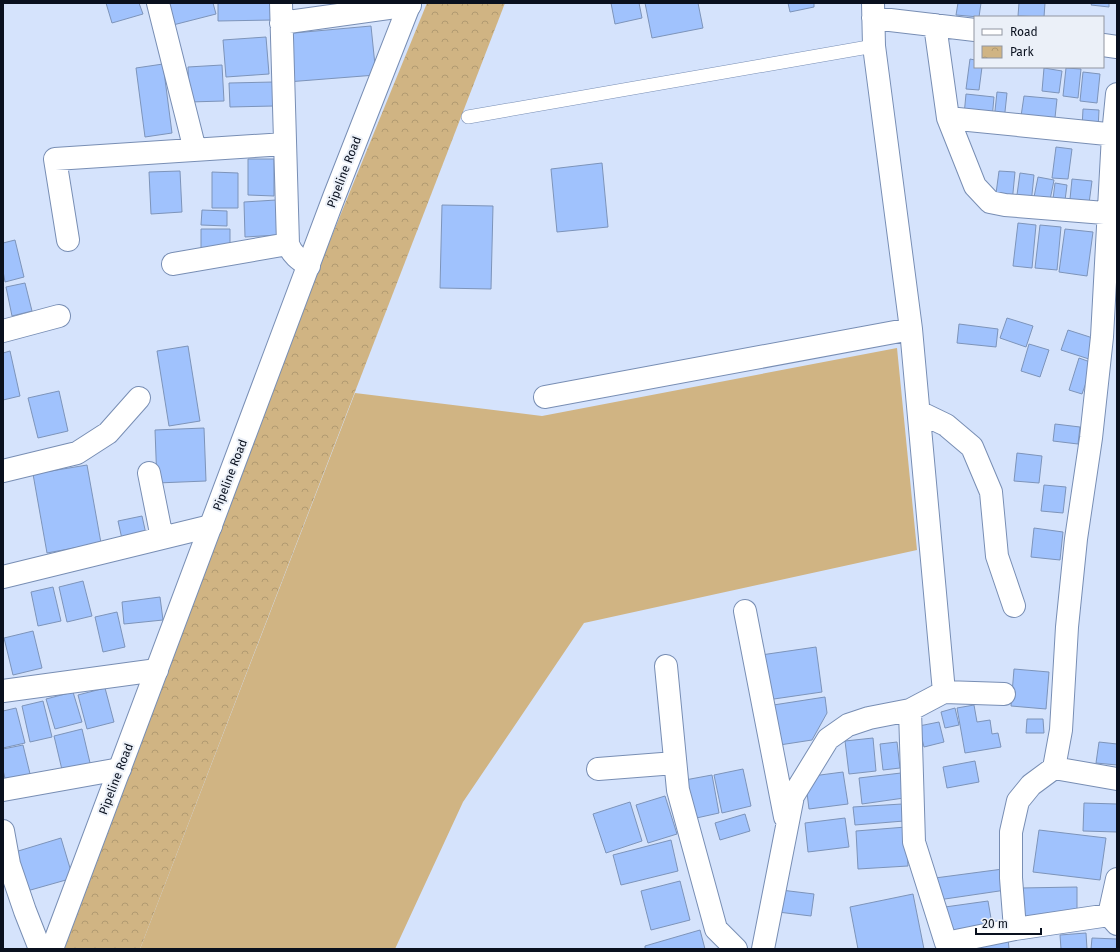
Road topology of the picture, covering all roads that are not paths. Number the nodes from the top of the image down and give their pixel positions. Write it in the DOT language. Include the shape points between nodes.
graph roads {
  1 [pos="158,3"];
  2 [pos="410,4"];
  3 [pos="873,11"];
  4 [pos="281,13"];
  5 [pos="935,26"];
  6 [pos="974,30"];
  7 [pos="1104,45"];
  8 [pos="874,46"];
  9 [pos="1117,47"];
  10 [pos="1117,94"];
  11 [pos="468,117"];
  12 [pos="948,118"];
  13 [pos="1115,135"];
  14 [pos="285,144"];
  15 [pos="195,150"];
  16 [pos="1113,214"];
  17 [pos="68,240"];
  18 [pos="288,244"];
  19 [pos="173,264"];
  20 [pos="309,266"];
  21 [pos="60,316"];
  22 [pos="911,329"];
  23 [pos="3,330"];
  24 [pos="544,397"];
  25 [pos="139,398"];
  26 [pos="919,412"];
  27 [pos="3,471"];
  28 [pos="149,473"];
  29 [pos="211,526"];
  30 [pos="162,538"];
  31 [pos="3,577"];
  32 [pos="1014,606"];
  33 [pos="745,611"];
  34 [pos="666,666"];
  35 [pos="157,670"];
  36 [pos="3,691"];
  37 [pos="944,692"];
  38 [pos="1004,694"];
  39 [pos="910,710"];
  40 [pos="675,764"];
  41 [pos="1054,768"];
  42 [pos="120,769"];
  43 [pos="598,769"];
  44 [pos="1117,779"];
  45 [pos="3,790"];
  46 [pos="787,824"];
  47 [pos="3,831"];
  48 [pos="1117,878"];
  49 [pos="1113,919"];
  50 [pos="1015,929"];
  51 [pos="947,946"];
  52 [pos="40,949"];
  53 [pos="52,949"];
  54 [pos="736,949"];
  55 [pos="763,949"];
  1 -- 15 [label="street"];
  2 -- 4 [label="street"];
  2 -- 20 [label="street, Pipeline Road"];
  3 -- 5 [label="street"];
  3 -- 8 [label="street"];
  4 -- 14 [label="street"];
  5 -- 6 [label="street"];
  5 -- 12 [label="street"];
  7 -- 9 [label="street"];
  8 -- 11 [label="lane"];
  8 -- 22 [label="street"];
  10 -- 13 [label="street"];
  12 -- 13 [label="street"];
  12 -- 16 [label="street" via="975,186 990,202"];
  13 -- 16 [label="street"];
  14 -- 15 [label="street"];
  14 -- 18 [label="street"];
  15 -- 17 [label="street" via="56,159"];
  16 -- 41 [label="street" via="1091,438 1076,539 1067,627 1061,730"];
  18 -- 19 [label="street"];
  18 -- 20 [label="street" via="294,255"];
  20 -- 29 [label="street, Pipeline Road"];
  21 -- 23 [label="street"];
  22 -- 24 [label="street"];
  22 -- 26 [label="street"];
  25 -- 27 [label="street" via="108,433 77,453"];
  26 -- 32 [label="street" via="946,425 972,447 990,492 998,556"];
  26 -- 37 [label="street"];
  28 -- 30 [label="street"];
  29 -- 30 [label="street"];
  29 -- 35 [label="street, Pipeline Road"];
  30 -- 31 [label="street"];
  33 -- 46 [label="street"];
  34 -- 40 [label="street"];
  35 -- 36 [label="street"];
  35 -- 42 [label="street, Pipeline Road"];
  37 -- 38 [label="street"];
  37 -- 39 [label="street"];
  39 -- 46 [label="street" via="848,724 828,739 793,796"];
  39 -- 51 [label="street" via="914,842"];
  40 -- 43 [label="street"];
  40 -- 54 [label="street" via="678,790 716,929"];
  41 -- 44 [label="street"];
  41 -- 50 [label="street" via="1030,784 1018,801 1011,832"];
  42 -- 45 [label="street"];
  42 -- 53 [label="street, Pipeline Road"];
  46 -- 55 [label="street"];
  47 -- 52 [label="street" via="9,864"];
  48 -- 49 [label="street"];
  49 -- 50 [label="street"];
  50 -- 51 [label="street"];
}
